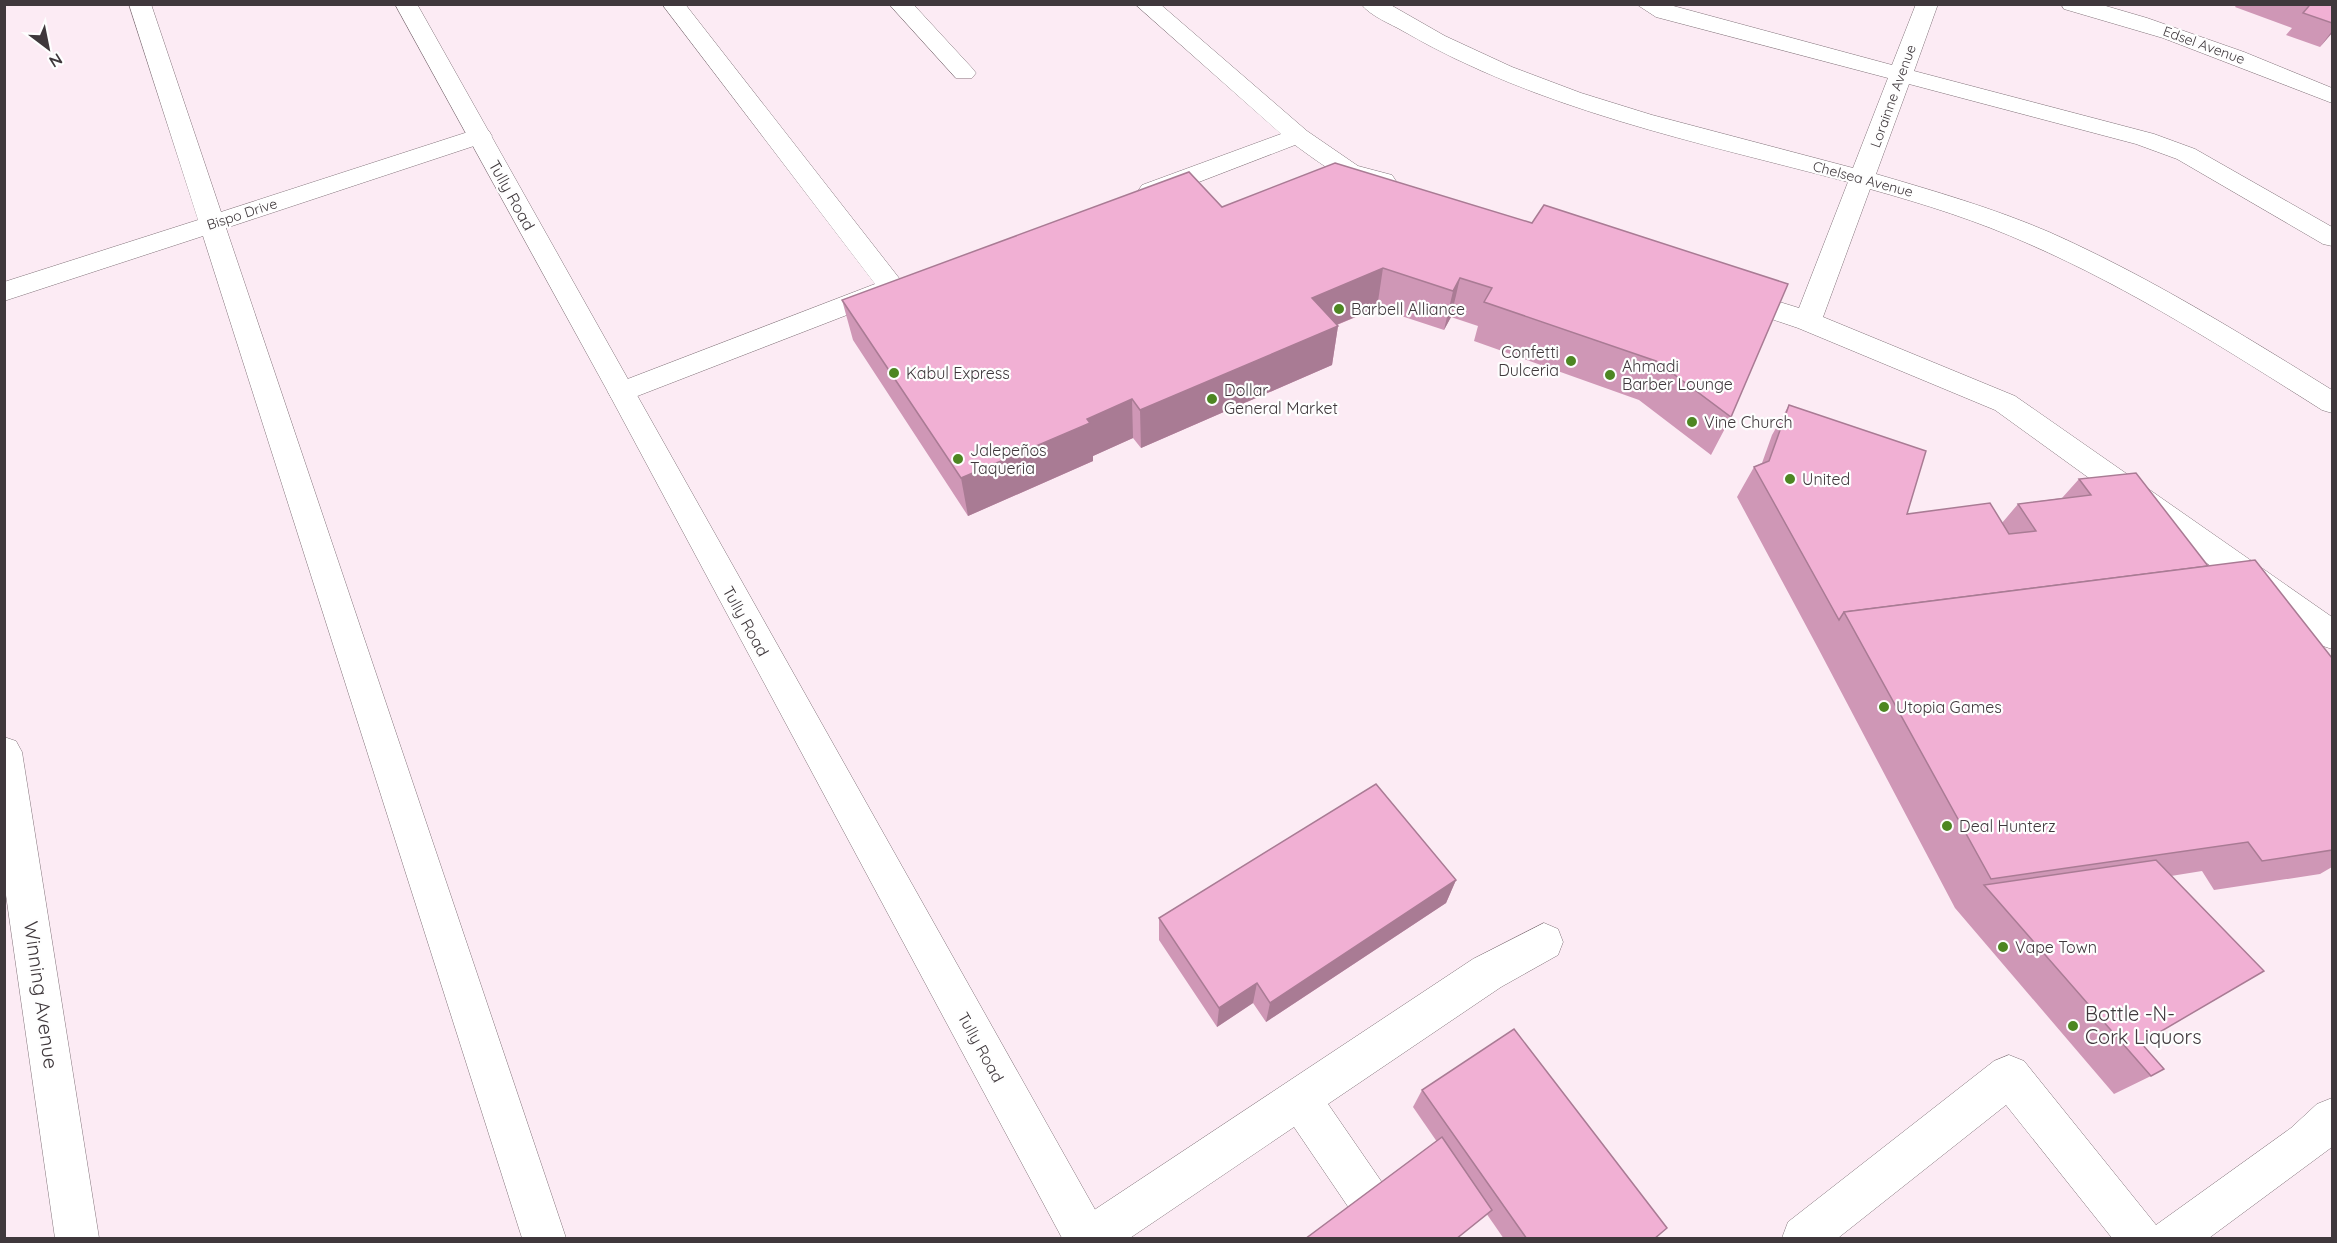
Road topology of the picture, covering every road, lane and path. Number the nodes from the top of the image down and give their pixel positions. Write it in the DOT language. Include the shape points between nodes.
graph roads {
  1 [pos="140,4"];
  2 [pos="406,4"];
  3 [pos="673,4"];
  4 [pos="900,4"];
  5 [pos="1146,4"];
  6 [pos="1372,4"];
  7 [pos="1647,4"];
  8 [pos="1927,4"];
  9 [pos="2072,4"];
  10 [pos="964,73"];
  11 [pos="1901,74"];
  12 [pos="2332,96"];
  13 [pos="480,136"];
  14 [pos="1298,136"];
  15 [pos="1862,178"];
  16 [pos="1406,188"];
  17 [pos="1123,201"];
  18 [pos="211,225"];
  19 [pos="2332,238"];
  20 [pos="1707,288"];
  21 [pos="4,292"];
  22 [pos="1808,321"];
  23 [pos="622,392"];
  24 [pos="2332,403"];
  25 [pos="2332,635"];
  26 [pos="4,752"];
  27 [pos="1544,942"];
  28 [pos="1300,1099"];
  29 [pos="2332,1119"];
  30 [pos="1366,1196"];
  31 [pos="77,1239"];
  32 [pos="544,1239"];
  33 [pos="1086,1239"];
  34 [pos="1092,1239"];
  35 [pos="1804,1239"];
  36 [pos="2140,1239"];
  37 [pos="2174,1239"];
  1 -- 18 [label="street"];
  2 -- 13 [label="street, Tully Road"];
  3 -- 23 [label="street" via="903,283"];
  4 -- 10 [label="street"];
  5 -- 14 [label="street"];
  6 -- 15 [label="street, Chelsea Avenue" via="1449,49 1578,100"];
  7 -- 11 [label="street" via="1664,12"];
  8 -- 11 [label="street, Lorainne Avenue"];
  9 -- 12 [label="street, Edsel Avenue" via="2250,61"];
  11 -- 15 [label="street, Lorainne Avenue"];
  11 -- 19 [label="street" via="2145,139 2186,154"];
  13 -- 18 [label="street, Bispo Drive"];
  13 -- 23 [label="street, Tully Road"];
  14 -- 16 [label="street" via="1349,171"];
  14 -- 17 [label="street"];
  15 -- 22 [label="street, Lorainne Avenue"];
  15 -- 24 [label="street, Chelsea Avenue" via="1984,216 2078,254 2170,302"];
  18 -- 21 [label="street, Bispo Drive"];
  18 -- 32 [label="street"];
  20 -- 22 [label="street"];
  22 -- 25 [label="street" via="2005,404"];
  23 -- 33 [label="street, Tully Road"];
  26 -- 31 [label="street, Winning Avenue"];
  27 -- 28 [label="street" via="1487,973"];
  28 -- 30 [label="street"];
  28 -- 34 [label="street"];
  29 -- 37 [label="street" via="2306,1143"];
  35 -- 36 [label="street" via="2009,1076"];
}
